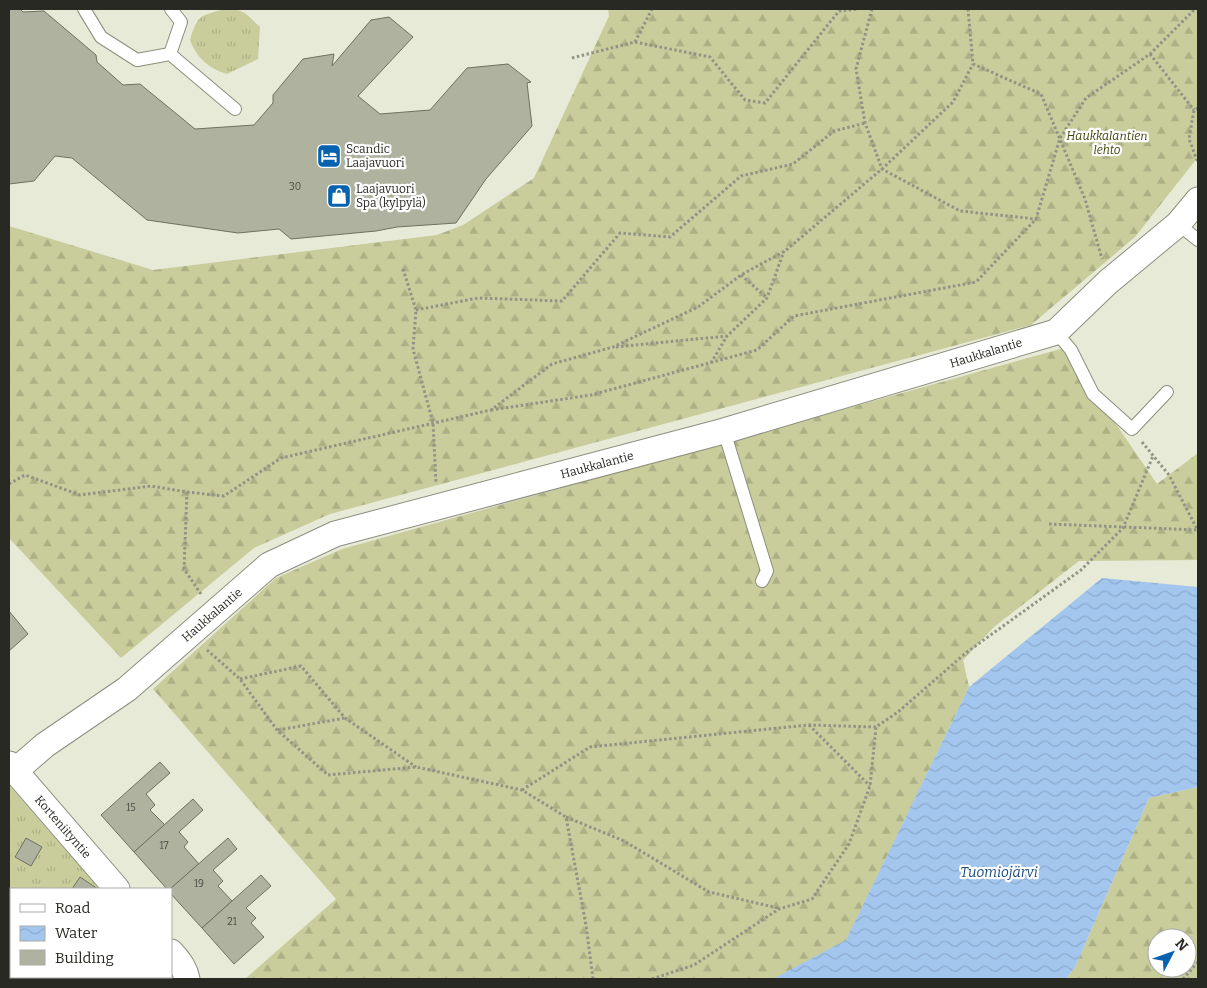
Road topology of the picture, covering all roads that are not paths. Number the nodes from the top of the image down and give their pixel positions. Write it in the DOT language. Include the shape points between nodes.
graph roads {
  1 [pos="84,9"];
  2 [pos="171,9"];
  3 [pos="170,54"];
  4 [pos="235,109"];
  5 [pos="1198,200"];
  6 [pos="1178,224"];
  7 [pos="1198,240"];
  8 [pos="1056,332"];
  9 [pos="1167,392"];
  10 [pos="724,431"];
  11 [pos="762,581"];
  12 [pos="12,768"];
  13 [pos="116,888"];
  14 [pos="172,953"];
  15 [pos="186,979"];
  1 -- 3 [label="lane" via="101,37 137,60"];
  2 -- 3 [label="lane" via="181,22"];
  3 -- 4 [label="lane"];
  5 -- 6 [label="street, Haukkalantie"];
  6 -- 7 [label="lane"];
  6 -- 8 [label="street, Haukkalantie" via="1108,282"];
  8 -- 9 [label="lane" via="1071,350 1093,394 1132,430"];
  8 -- 10 [label="street, Haukkalantie"];
  10 -- 11 [label="lane" via="768,571"];
  10 -- 12 [label="street, Haukkalantie" via="335,534 269,565 127,689"];
  12 -- 13 [label="street, Korteniityntie"];
  14 -- 15 [label="street"];
}
